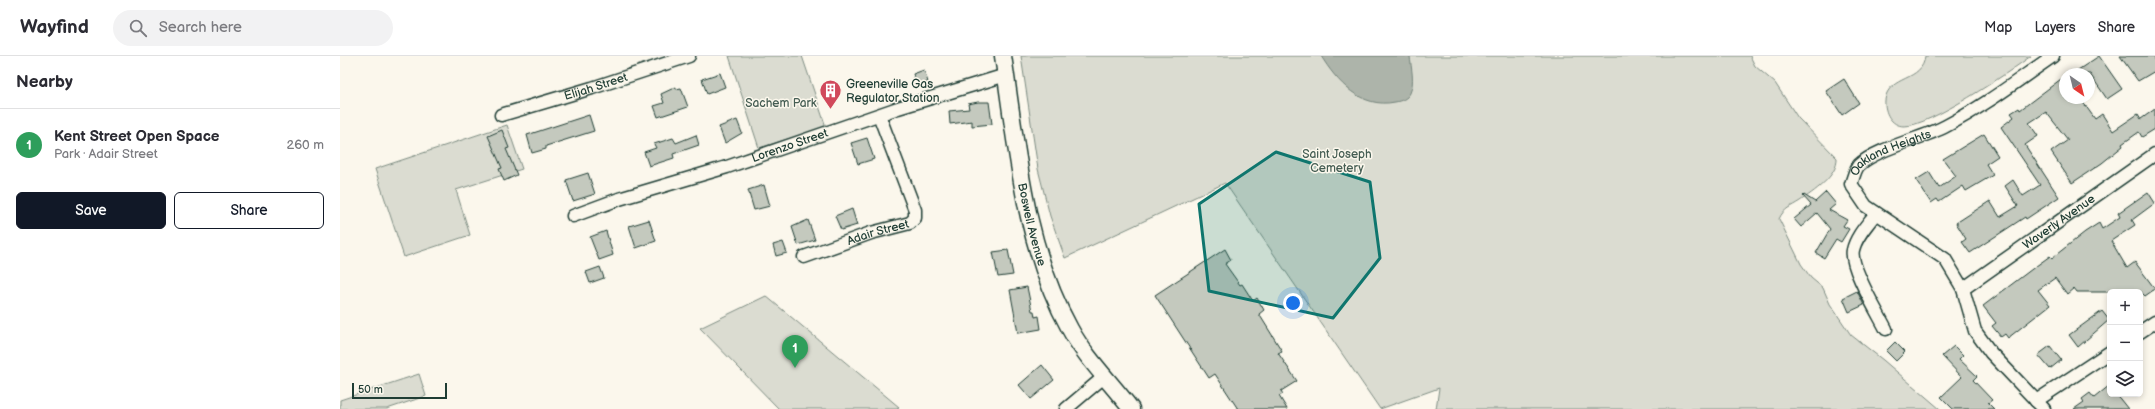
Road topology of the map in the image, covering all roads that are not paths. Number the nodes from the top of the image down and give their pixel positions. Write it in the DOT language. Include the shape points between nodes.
graph roads {
  1 [pos="689,56"];
  2 [pos="1004,56"];
  3 [pos="2053,56"];
  4 [pos="1006,76"];
  5 [pos="501,115"];
  6 [pos="879,115"];
  7 [pos="2155,154"];
  8 [pos="1876,213"];
  9 [pos="573,216"];
  10 [pos="804,257"];
  11 [pos="1963,289"];
  12 [pos="2155,322"];
  13 [pos="1886,329"];
  14 [pos="2143,330"];
  15 [pos="2107,354"];
  16 [pos="1105,376"];
  17 [pos="2040,405"];
  18 [pos="1066,409"];
  19 [pos="1131,409"];
  1 -- 5 [label="street, Elijah Street"];
  2 -- 4 [label="main road, Boswell Avenue"];
  3 -- 8 [label="street, Oakland Heights" via="1945,127 1877,152 1858,165 1851,184 1866,206"];
  4 -- 6 [label="street, Lorenzo Street"];
  4 -- 16 [label="main road, Boswell Avenue" via="1019,168 1033,235 1050,289 1070,330"];
  6 -- 9 [label="street, Lorenzo Street"];
  6 -- 10 [label="street, Adair Street" via="915,210 915,218 910,223 871,233"];
  7 -- 11 [label="street, Waverly Avenue"];
  8 -- 11 [label="street, Oakland Heights" via="1945,259"];
  8 -- 13 [label="street" via="1852,252 1859,275"];
  11 -- 17 [label="street, Oakland Heights" via="1975,331 1991,353"];
  12 -- 14 [label="street"];
  15 -- 17 [label="street"];
  16 -- 18 [label="street"];
  16 -- 19 [label="main road, Boswell Avenue"];
}
